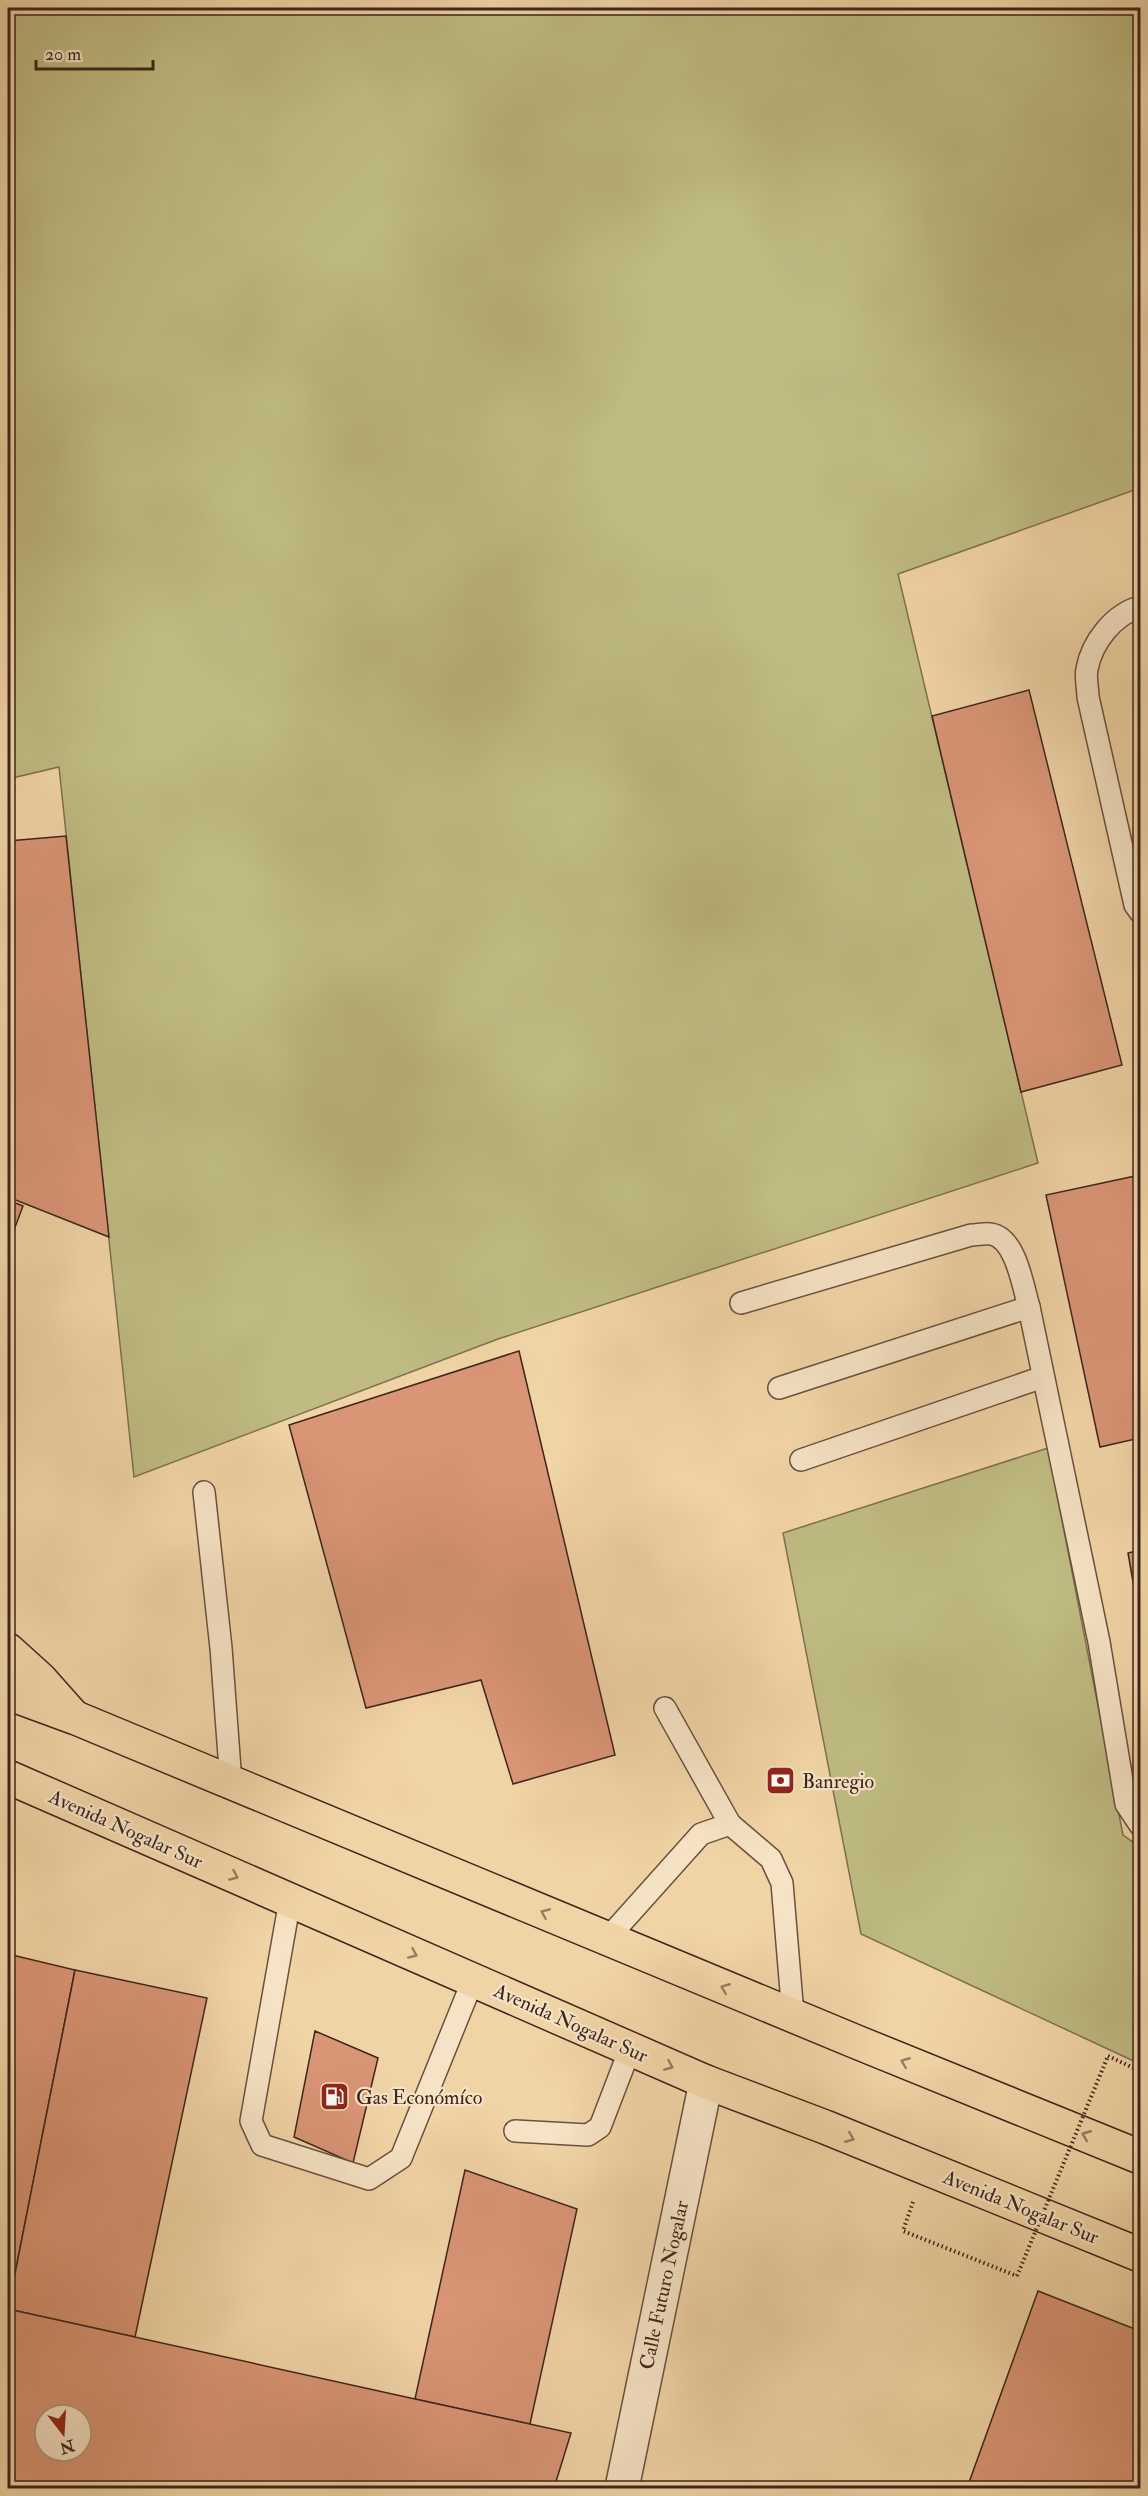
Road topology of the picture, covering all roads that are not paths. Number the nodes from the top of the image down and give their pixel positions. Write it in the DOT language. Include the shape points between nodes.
graph roads {
  1 [pos="1140,607"];
  2 [pos="1140,912"];
  3 [pos="741,1303"];
  4 [pos="1029,1307"];
  5 [pos="1043,1377"];
  6 [pos="779,1388"];
  7 [pos="801,1460"];
  8 [pos="204,1492"];
  9 [pos="8,1650"];
  10 [pos="8,1693"];
  11 [pos="665,1708"];
  12 [pos="76,1718"];
  13 [pos="8,1777"];
  14 [pos="231,1783"];
  15 [pos="730,1824"];
  16 [pos="1140,1825"];
  17 [pos="290,1900"];
  18 [pos="607,1939"];
  19 [pos="473,1980"];
  20 [pos="793,2015"];
  21 [pos="630,2049"];
  22 [pos="706,2082"];
  23 [pos="515,2131"];
  24 [pos="1140,2157"];
  25 [pos="1140,2255"];
  26 [pos="622,2488"];
  1 -- 2 [label="lane" via="1129,610 1100,636 1087,669 1088,697 1135,905"];
  3 -- 4 [label="lane" via="971,1235 992,1234 1006,1242"];
  4 -- 5 [label="lane"];
  4 -- 6 [label="lane"];
  5 -- 7 [label="lane"];
  5 -- 16 [label="lane" via="1099,1642 1126,1804"];
  8 -- 14 [label="lane"];
  9 -- 12 [label="highway"];
  10 -- 12 [label="highway"];
  11 -- 15 [label="lane"];
  12 -- 14 [label="highway"];
  13 -- 17 [label="highway, Avenida Nogalar Sur, one-way"];
  18 -- 14 [label="highway, one-way"];
  15 -- 18 [label="lane" via="701,1834"];
  15 -- 20 [label="lane" via="771,1859 782,1883"];
  17 -- 19 [label="highway, Avenida Nogalar Sur, one-way"];
  17 -- 19 [label="lane" via="251,2121 262,2145 369,2179 401,2158"];
  20 -- 18 [label="highway, one-way"];
  19 -- 21 [label="highway, Avenida Nogalar Sur"];
  24 -- 20 [label="highway, one-way"];
  21 -- 22 [label="highway, Avenida Nogalar Sur, one-way"];
  21 -- 23 [label="lane" via="600,2127 588,2135"];
  22 -- 25 [label="highway, Avenida Nogalar Sur, one-way"];
  22 -- 26 [label="street, Calle Futuro Nogalar"];
}
